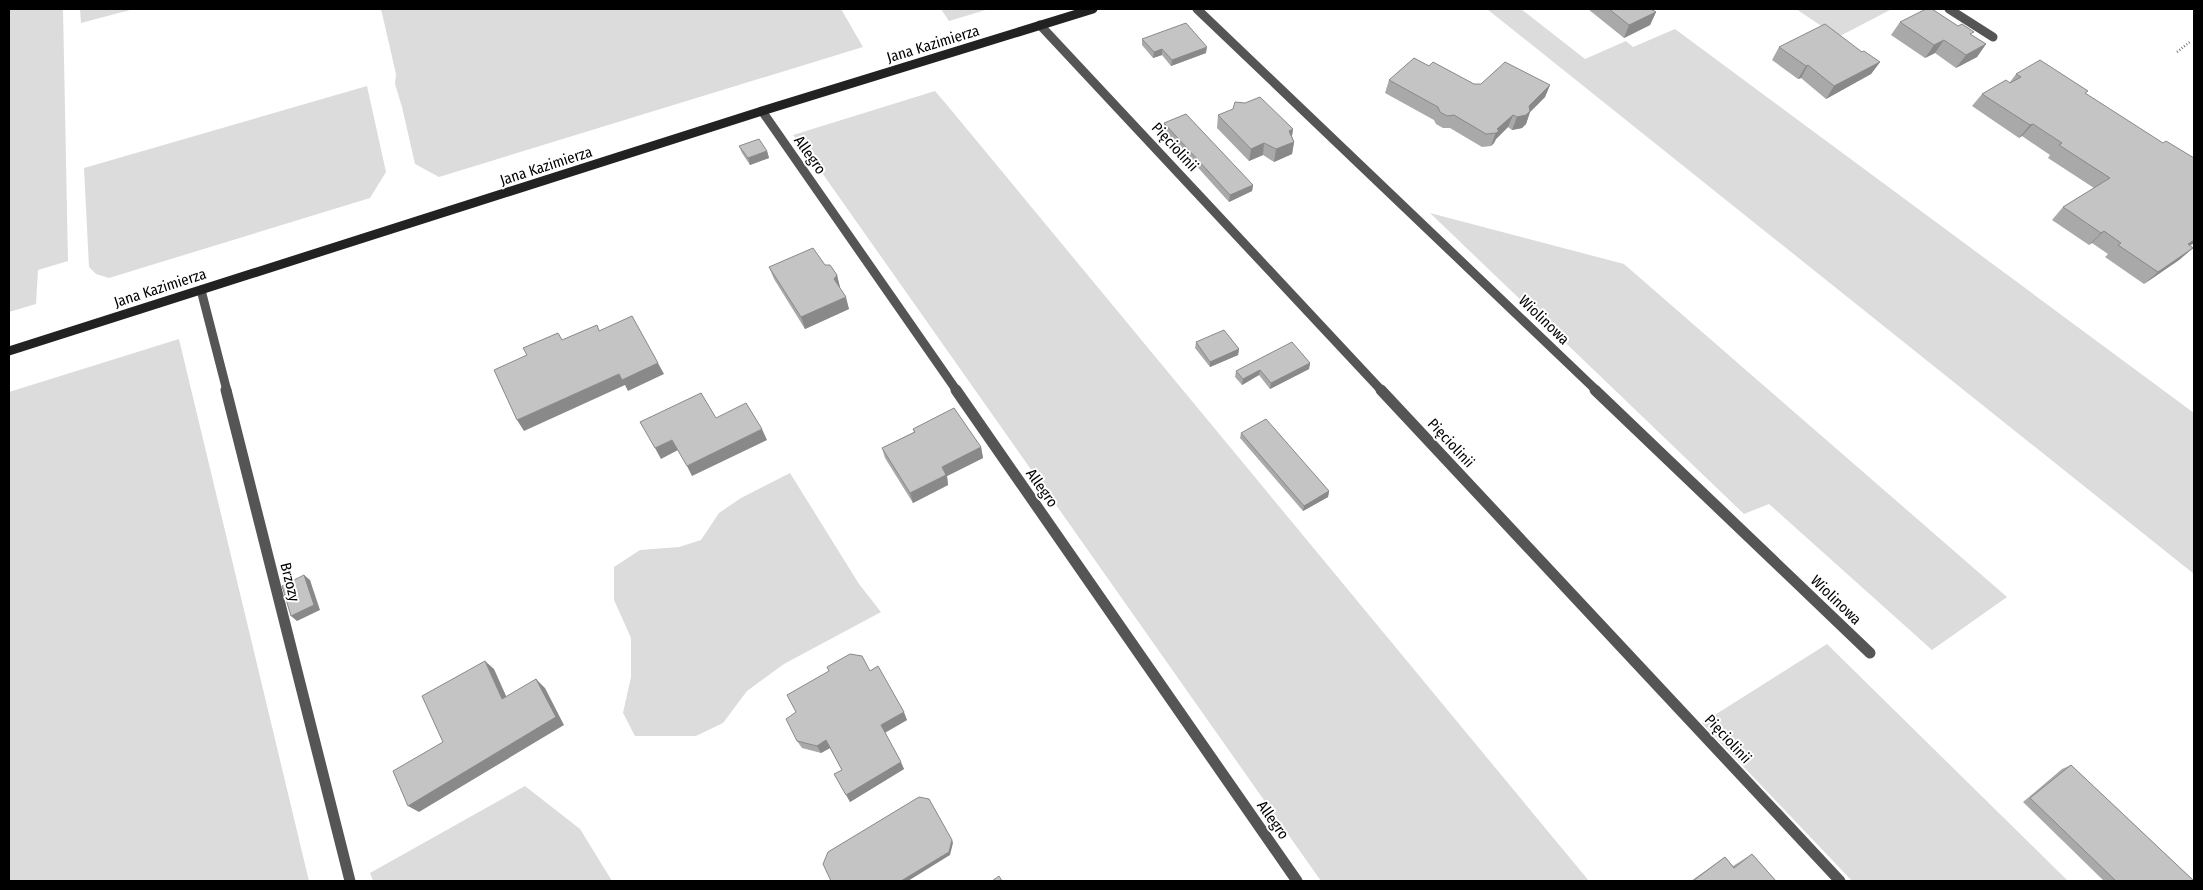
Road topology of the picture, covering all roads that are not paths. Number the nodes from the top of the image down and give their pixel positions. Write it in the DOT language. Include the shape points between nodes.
graph roads {
  1 [pos="1093,9"];
  2 [pos="1197,9"];
  3 [pos="1949,9"];
  4 [pos="1040,25"];
  5 [pos="1993,37"];
  6 [pos="762,111"];
  7 [pos="201,290"];
  8 [pos="9,351"];
  9 [pos="1870,653"];
  10 [pos="350,881"];
  11 [pos="1297,881"];
  12 [pos="1840,881"];
  1 -- 4 [label="main road, Jana Kazimierza"];
  2 -- 9 [label="street, Wiolinowa"];
  3 -- 5 [label="street"];
  4 -- 6 [label="main road, Jana Kazimierza"];
  4 -- 12 [label="street, Pięciolinii"];
  6 -- 7 [label="main road, Jana Kazimierza"];
  6 -- 11 [label="street, Allegro"];
  7 -- 8 [label="main road, Jana Kazimierza"];
  7 -- 10 [label="street, Brzozy"];
}
